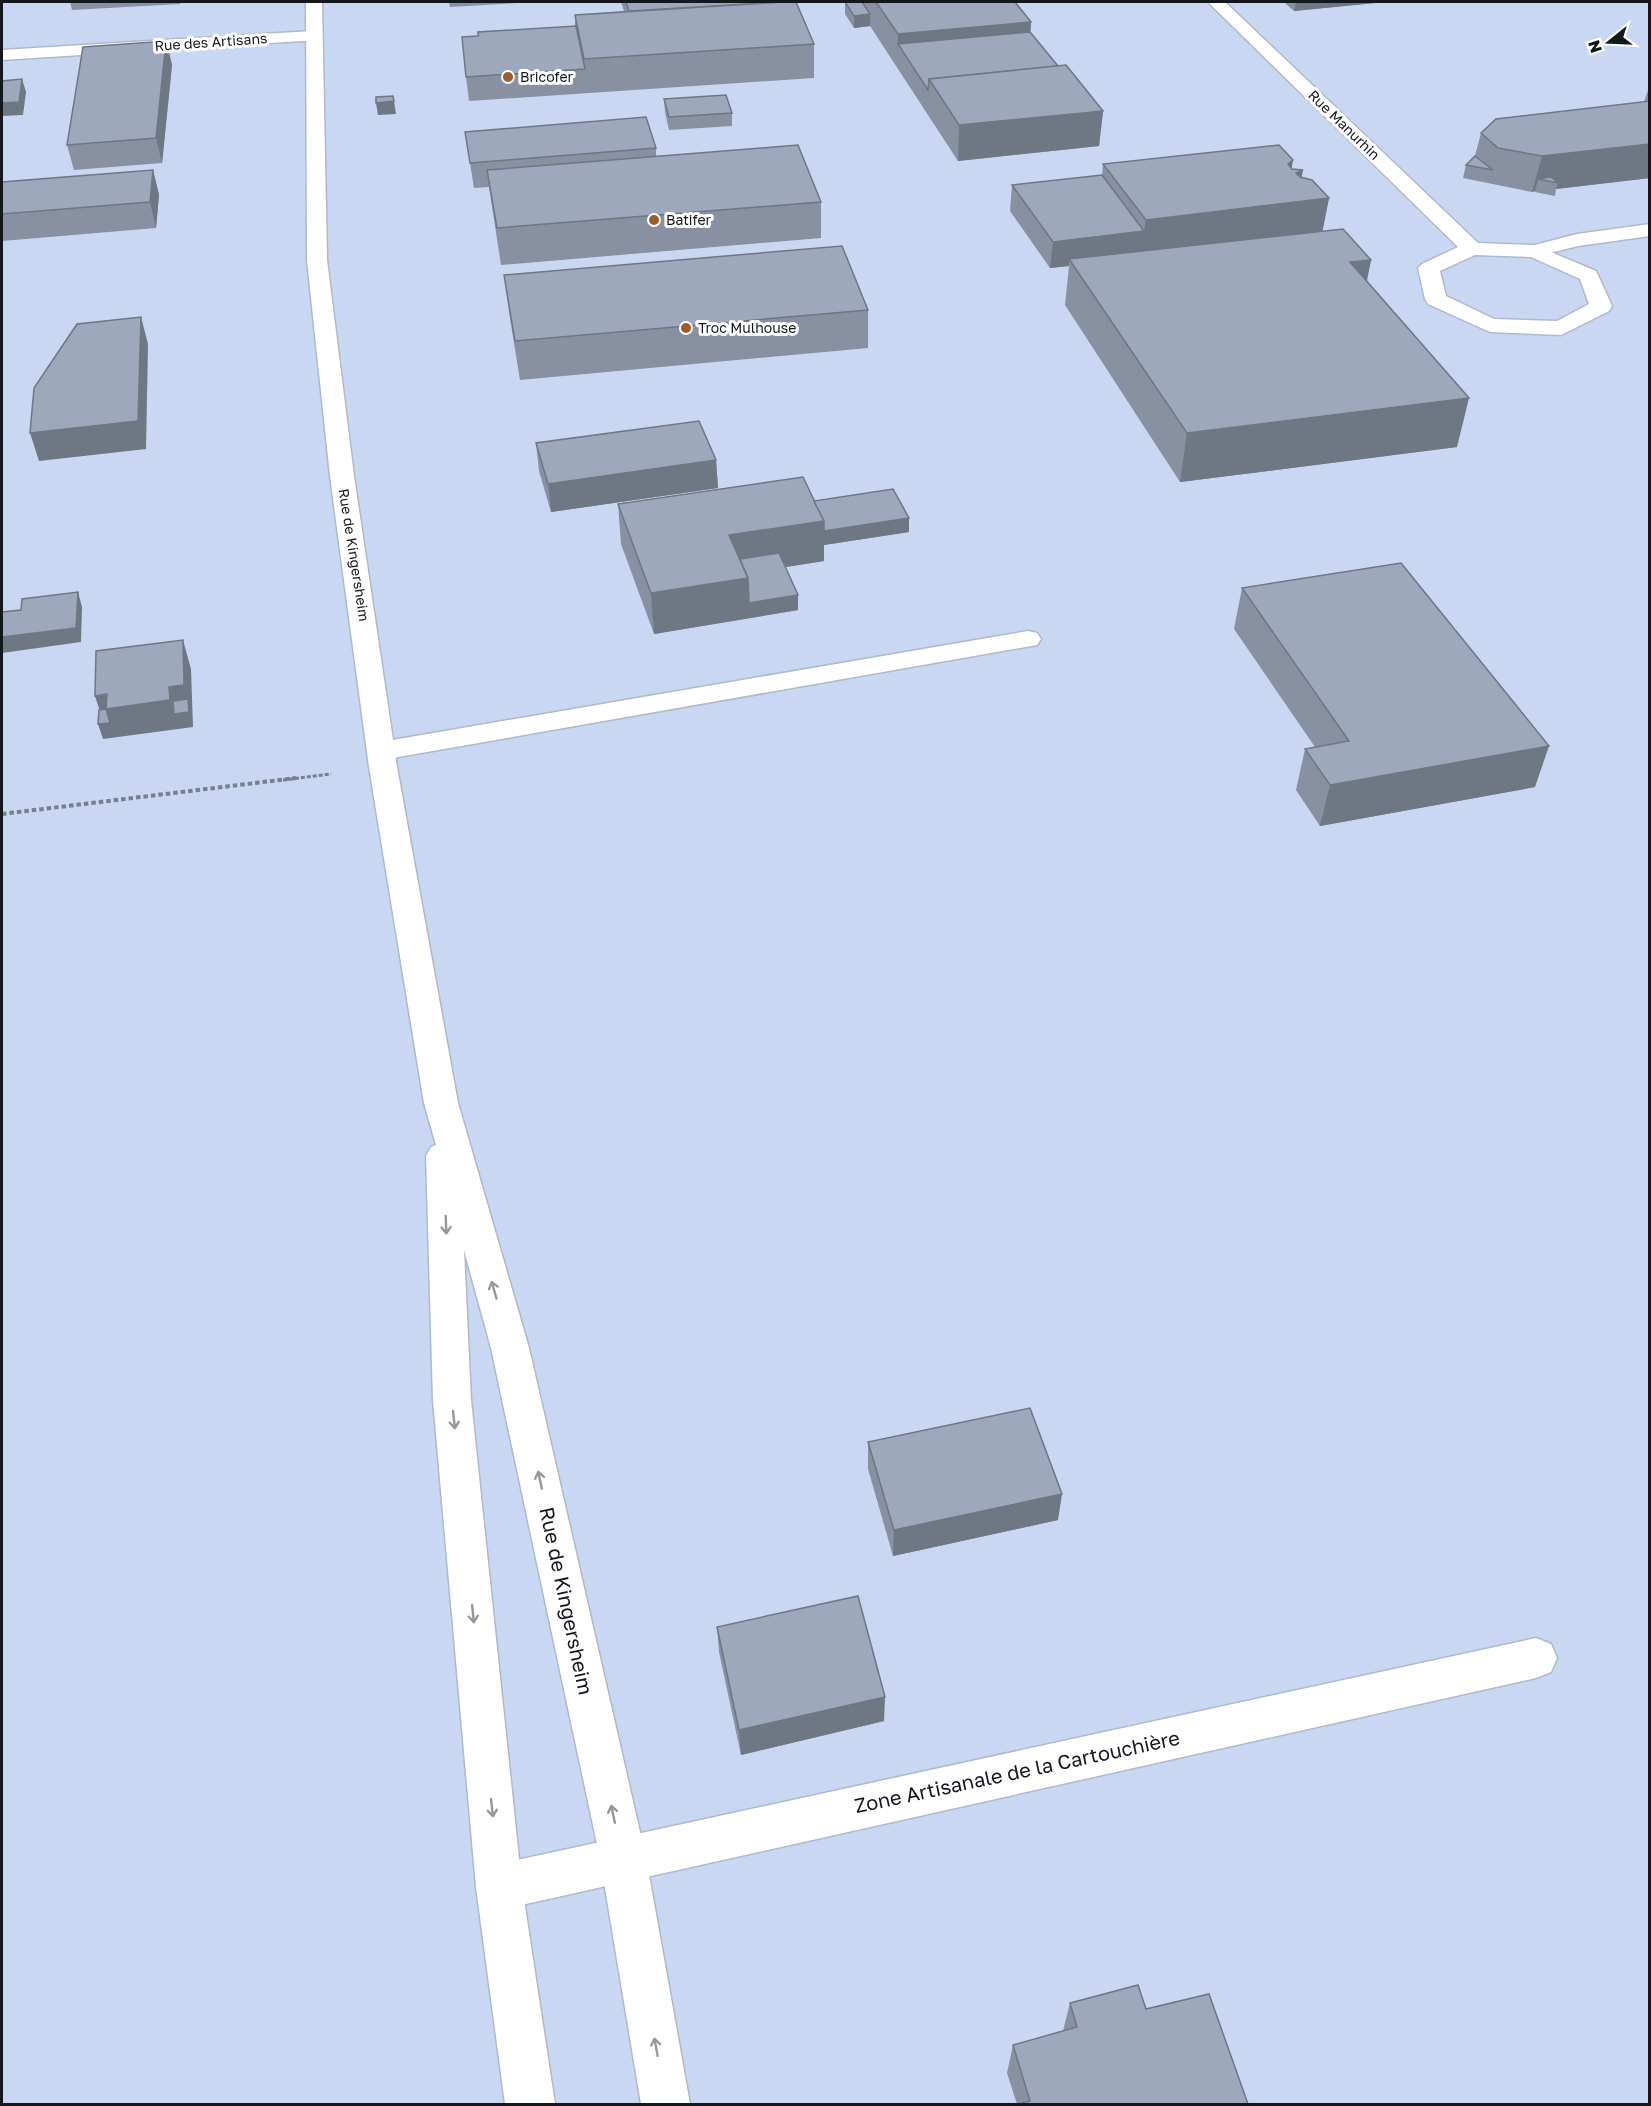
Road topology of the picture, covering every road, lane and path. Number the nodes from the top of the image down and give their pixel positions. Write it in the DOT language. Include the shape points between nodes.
graph roads {
  1 [pos="314,2"];
  2 [pos="1216,2"];
  3 [pos="313,36"];
  4 [pos="2,55"];
  5 [pos="1645,239"];
  6 [pos="1472,249"];
  7 [pos="1534,251"];
  8 [pos="1028,639"];
  9 [pos="382,759"];
  10 [pos="2,814"];
  11 [pos="441,1103"];
  12 [pos="1536,1658"];
  13 [pos="623,1858"];
  14 [pos="500,1887"];
  15 [pos="530,2104"];
  16 [pos="666,2104"];
  1 -- 3 [label="main road, Rue de Kingersheim"];
  2 -- 6 [label="main road, Rue Manurhin"];
  3 -- 4 [label="main road, Rue des Artisans"];
  3 -- 9 [label="main road, Rue de Kingersheim" via="317,260 342,477"];
  5 -- 7 [label="main road" via="1623,233"];
  6 -- 7 [label="main road"];
  6 -- 7 [label="main road" via="1429,268 1436,299 1490,325 1560,328 1601,306 1589,275"];
  8 -- 9 [label="main road"];
  9 -- 10 [label="path"];
  9 -- 11 [label="main road, Rue de Kingersheim"];
  13 -- 11 [label="main road, Rue de Kingersheim, one-way" via="510,1348"];
  11 -- 14 [label="main road, Rue de Kingersheim, one-way" via="452,1400"];
  12 -- 13 [label="main road, Zone Artisanale de la Cartouchière"];
  13 -- 14 [label="main road, Zone Artisanale de la Cartouchière"];
  16 -- 13 [label="main road, Rue de Kingersheim, one-way"];
  14 -- 15 [label="main road, Rue de Kingersheim"];
}
